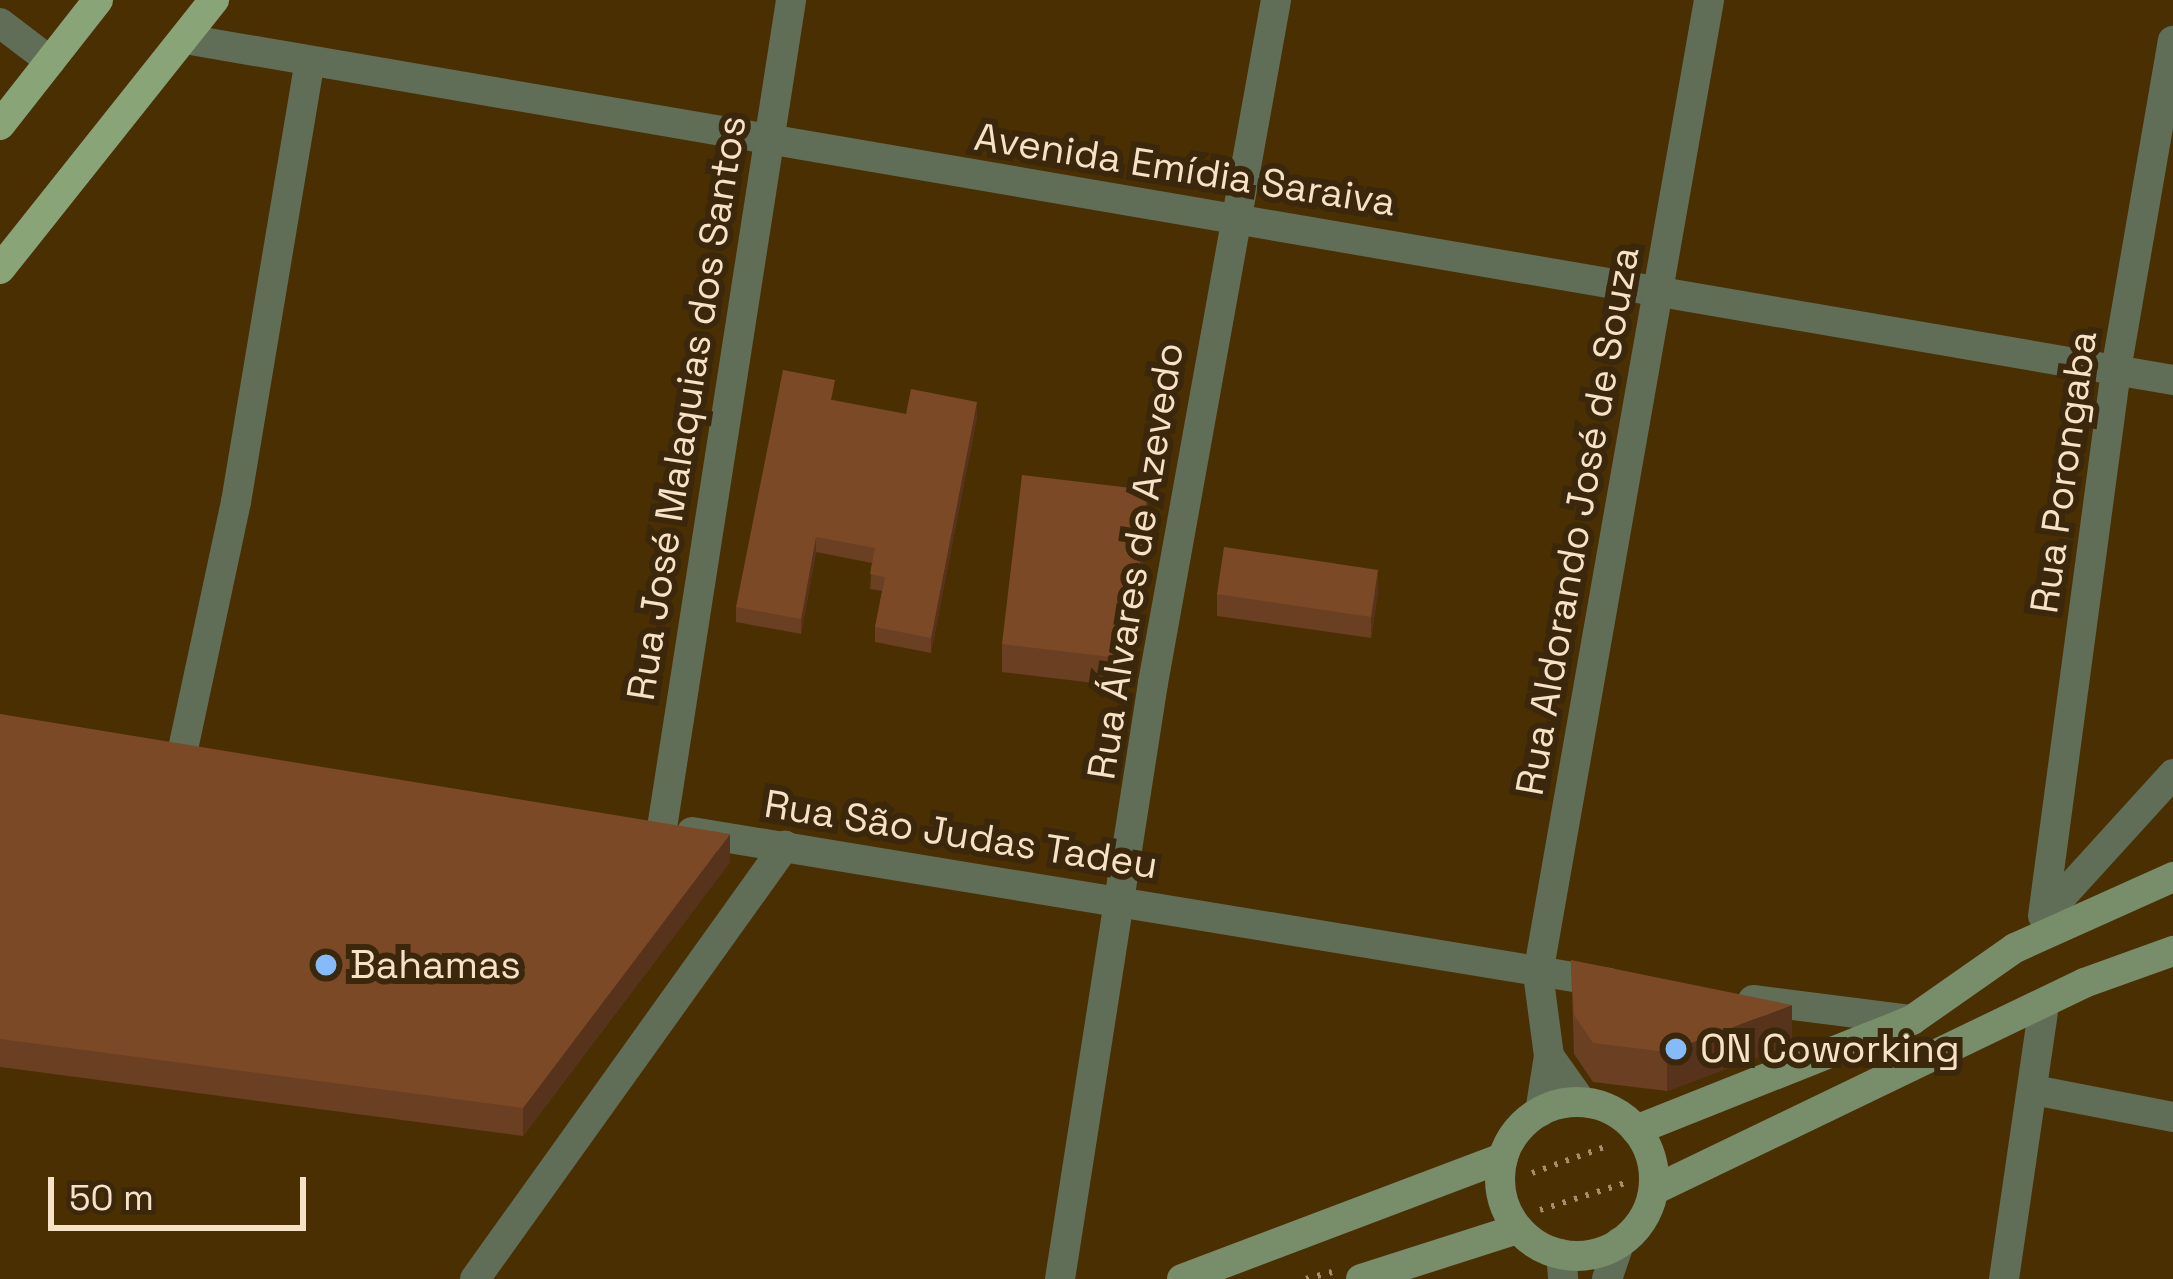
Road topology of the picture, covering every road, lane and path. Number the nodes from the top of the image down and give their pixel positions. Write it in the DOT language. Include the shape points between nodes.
graph roads {
  1 [pos="98,0"];
  2 [pos="214,0"];
  3 [pos="791,0"];
  4 [pos="1276,0"];
  5 [pos="1709,0"];
  6 [pos="0,23"];
  7 [pos="185,39"];
  8 [pos="2173,41"];
  9 [pos="50,61"];
  10 [pos="310,61"];
  11 [pos="0,125"];
  12 [pos="766,143"];
  13 [pos="1232,220"];
  14 [pos="0,269"];
  15 [pos="1658,290"];
  16 [pos="2116,370"];
  17 [pos="2173,380"];
  18 [pos="183,749"];
  19 [pos="2173,774"];
  20 [pos="650,826"];
  21 [pos="785,846"];
  22 [pos="2173,877"];
  23 [pos="1122,899"];
  24 [pos="2044,916"];
  25 [pos="2015,947"];
  26 [pos="2173,951"];
  27 [pos="1538,974"];
  28 [pos="1631,986"];
  29 [pos="1725,997"];
  30 [pos="2044,1005"];
  31 [pos="1912,1020"];
  32 [pos="1549,1056"];
  33 [pos="2034,1090"];
  34 [pos="1581,1101"];
  35 [pos="1540,1112"];
  36 [pos="2173,1117"];
  37 [pos="1636,1130"];
  38 [pos="1503,1158"];
  39 [pos="1654,1190"];
  40 [pos="1518,1229"];
  41 [pos="1620,1242"];
  42 [pos="1562,1267"];
  43 [pos="475,1279"];
  44 [pos="1060,1279"];
  45 [pos="1182,1279"];
  46 [pos="1361,1279"];
  47 [pos="1607,1279"];
  48 [pos="2003,1279"];
  1 -- 9 [label="main road"];
  2 -- 7 [label="main road"];
  3 -- 12 [label="street, Rua José Malaquias dos Santos"];
  4 -- 13 [label="street, Rua Álvares de Azevedo"];
  5 -- 15 [label="street, Rua Aldorando José de Souza"];
  6 -- 9 [label="street"];
  7 -- 10 [label="street, Avenida Emídia Saraiva"];
  7 -- 14 [label="main road"];
  8 -- 16 [label="street, Rua Porongaba"];
  9 -- 11 [label="main road"];
  10 -- 12 [label="street, Avenida Emídia Saraiva"];
  10 -- 18 [label="street" via="236,502"];
  12 -- 13 [label="street, Avenida Emídia Saraiva"];
  12 -- 20 [label="street, Rua José Malaquias dos Santos"];
  13 -- 15 [label="street, Avenida Emídia Saraiva"];
  13 -- 23 [label="street, Rua Álvares de Azevedo"];
  15 -- 16 [label="street, Avenida Emídia Saraiva"];
  15 -- 27 [label="street, Rua Aldorando José de Souza"];
  16 -- 17 [label="street, Avenida Emídia Saraiva"];
  16 -- 24 [label="street, Rua Porongaba"];
  19 -- 24 [label="street"];
  20 -- 21 [label="street, Rua São Judas Tadeu"];
  21 -- 23 [label="street, Rua São Judas Tadeu"];
  21 -- 43 [label="street"];
  22 -- 25 [label="main road"];
  23 -- 27 [label="street, Rua São Judas Tadeu"];
  23 -- 44 [label="street, Rua Álvares de Azevedo"];
  24 -- 25 [label="street"];
  25 -- 31 [label="main road"];
  26 -- 30 [label="main road"];
  27 -- 28 [label="street, Rua São Judas Tadeu"];
  27 -- 32 [label="street, Rua Aldorando José de Souza"];
  29 -- 31 [label="street"];
  30 -- 33 [label="street"];
  30 -- 39 [label="main road"];
  31 -- 37 [label="main road"];
  32 -- 34 [label="street, Rua Aldorando José de Souza"];
  32 -- 35 [label="street, Rua Aldorando José de Souza"];
  33 -- 36 [label="street"];
  33 -- 48 [label="street"];
  34 -- 35 [label="main road"];
  34 -- 37 [label="main road" via="1606,1107"];
  35 -- 38 [label="main road"];
  37 -- 39 [label="main road" via="1653,1164"];
  38 -- 40 [label="main road" via="1501,1184"];
  38 -- 45 [label="main road"];
  39 -- 41 [label="main road" via="1646,1214"];
  40 -- 42 [label="main road"];
  40 -- 46 [label="main road"];
  41 -- 42 [label="main road"];
  41 -- 47 [label="street"];
}
